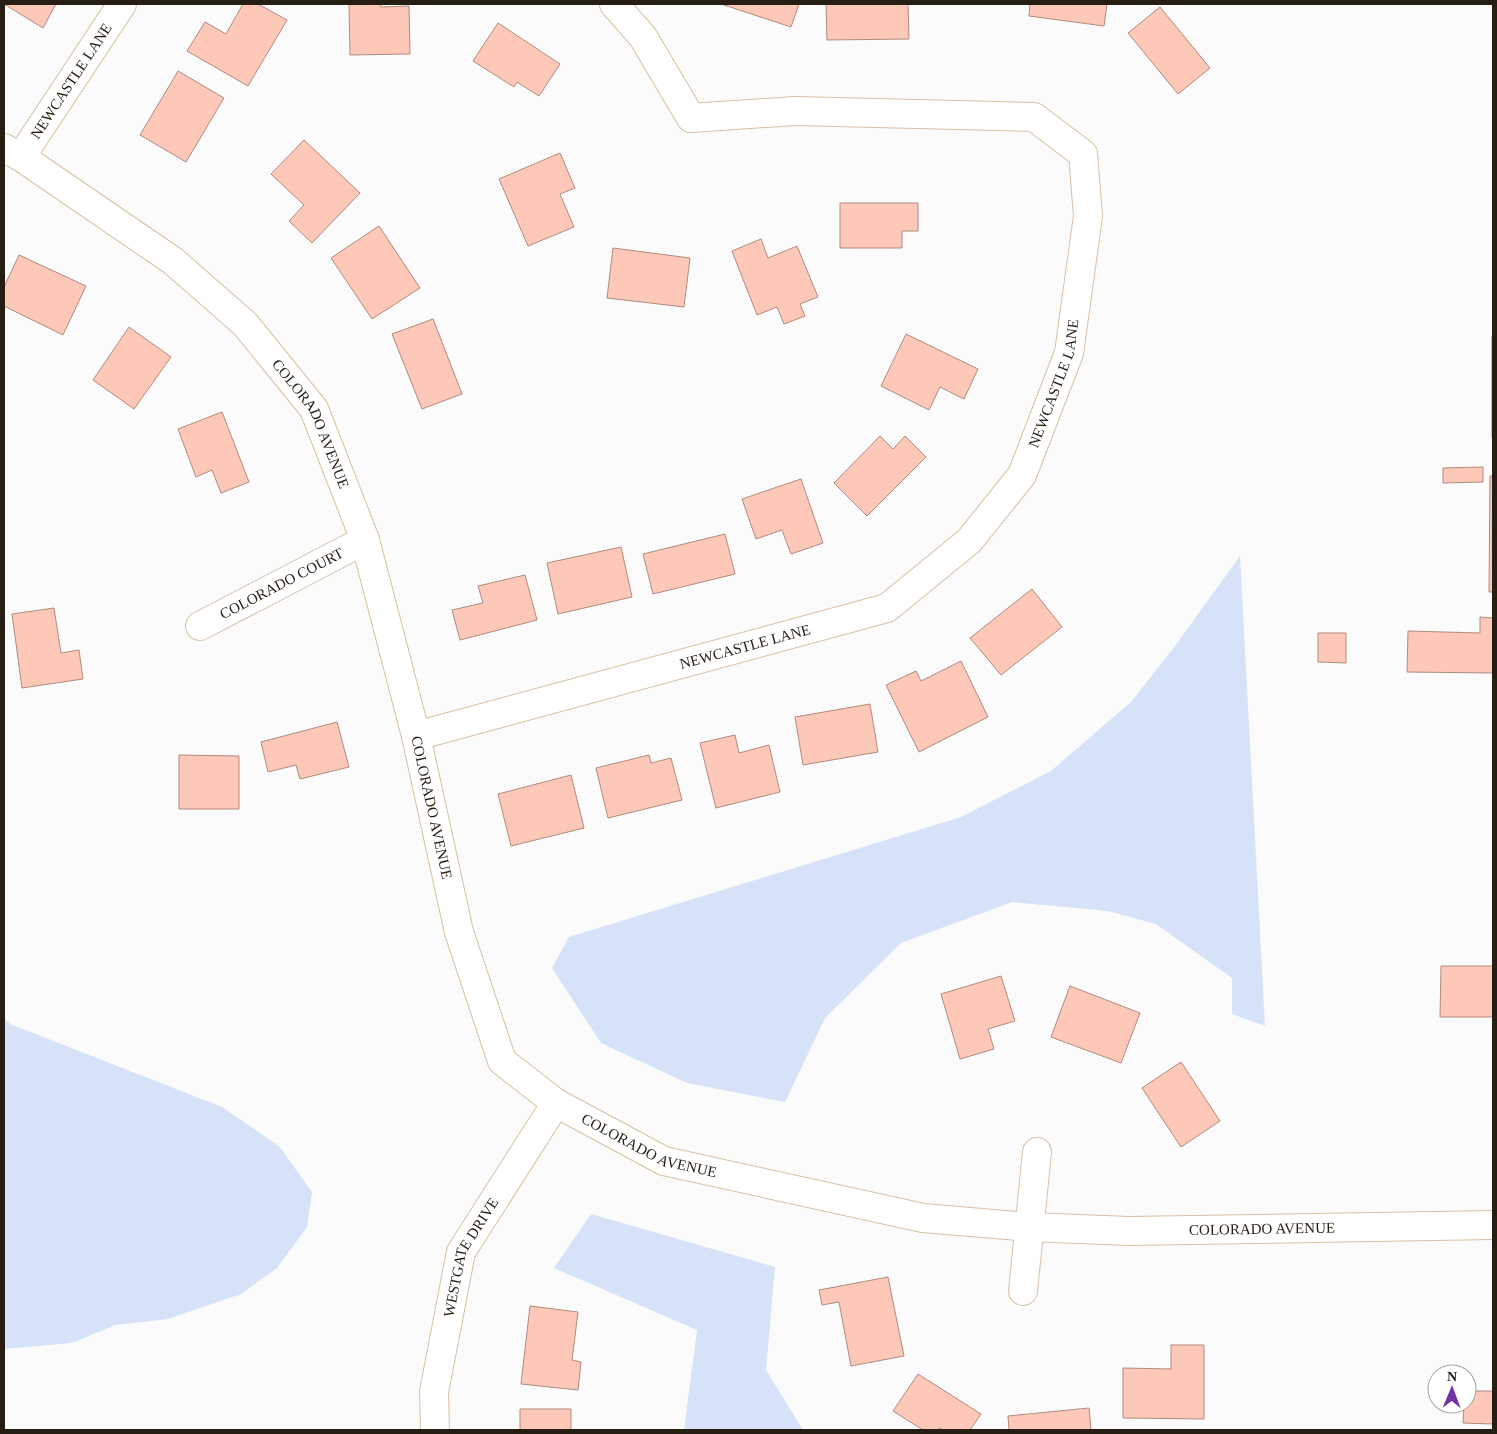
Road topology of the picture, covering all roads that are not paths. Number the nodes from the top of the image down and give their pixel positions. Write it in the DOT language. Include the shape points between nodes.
graph roads {
  1 [pos="122,4"];
  2 [pos="614,4"];
  3 [pos="12,152"];
  4 [pos="365,540"];
  5 [pos="200,626"];
  6 [pos="416,736"];
  7 [pos="556,1103"];
  8 [pos="1037,1152"];
  9 [pos="1493,1225"];
  10 [pos="1030,1227"];
  11 [pos="1023,1291"];
  12 [pos="435,1430"];
  1 -- 3 [label="street, NEWCASTLE LANE"];
  2 -- 6 [label="street, NEWCASTLE LANE" via="643,37 690,118 795,111 1034,117 1082,154 1088,216 1069,353 1022,475 969,541 887,608"];
  3 -- 4 [label="street, COLORADO AVENUE" via="173,261 245,324 314,409"];
  4 -- 5 [label="street, COLORADO COURT"];
  4 -- 6 [label="street, COLORADO AVENUE"];
  6 -- 7 [label="street, COLORADO AVENUE" via="459,932 502,1061"];
  7 -- 10 [label="street, COLORADO AVENUE" via="664,1161 923,1218"];
  7 -- 12 [label="street, WESTGATE DRIVE" via="462,1252 434,1392"];
  8 -- 10 [label="street"];
  9 -- 10 [label="street, COLORADO AVENUE" via="1128,1231"];
  10 -- 11 [label="street"];
}
